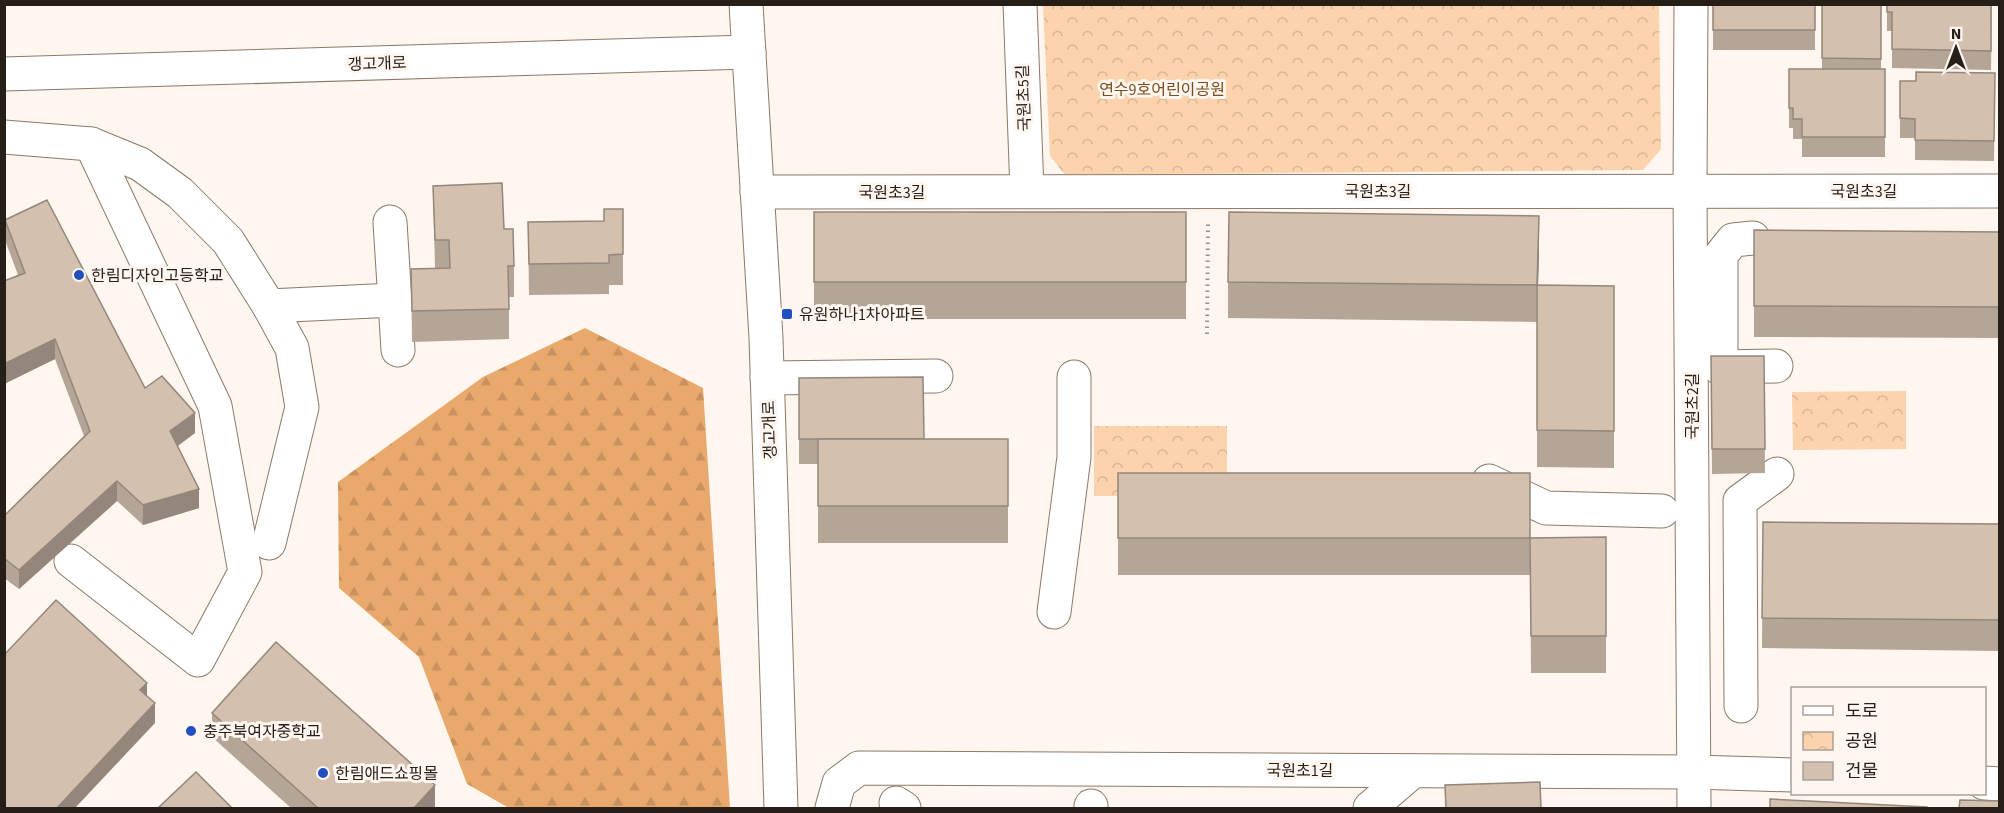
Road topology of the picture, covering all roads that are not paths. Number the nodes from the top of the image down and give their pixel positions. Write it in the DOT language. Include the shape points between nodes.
graph roads {
  1 [pos="746,4"];
  2 [pos="1020,4"];
  3 [pos="1691,4"];
  4 [pos="749,52"];
  5 [pos="4,74"];
  6 [pos="4,137"];
  7 [pos="91,144"];
  8 [pos="1690,190"];
  9 [pos="1027,191"];
  10 [pos="2000,191"];
  11 [pos="757,192"];
  12 [pos="390,222"];
  13 [pos="1753,238"];
  14 [pos="394,300"];
  15 [pos="268,306"];
  16 [pos="398,350"];
  17 [pos="1776,366"];
  18 [pos="1707,367"];
  19 [pos="936,376"];
  20 [pos="1074,377"];
  21 [pos="767,378"];
  22 [pos="1777,474"];
  23 [pos="1482,478"];
  24 [pos="1662,511"];
  25 [pos="269,543"];
  26 [pos="71,561"];
  27 [pos="1054,612"];
  28 [pos="1741,706"];
  29 [pos="1413,771"];
  30 [pos="1694,772"];
  31 [pos="1791,776"];
  32 [pos="781,808"];
  33 [pos="831,808"];
  34 [pos="1370,808"];
  35 [pos="1694,808"];
  1 -- 4 [label="street, 갱고개로"];
  2 -- 9 [label="street, 국원초5길"];
  3 -- 8 [label="street, 국원초2길"];
  4 -- 5 [label="street, 갱고개로"];
  4 -- 11 [label="street, 갱고개로"];
  6 -- 7 [label="street"];
  7 -- 15 [label="street" via="140,164 180,193 228,241"];
  7 -- 26 [label="street" via="215,406 245,572 198,660"];
  8 -- 9 [label="street, 국원초3길"];
  8 -- 10 [label="street, 국원초3길"];
  8 -- 18 [label="street, 국원초2길"];
  9 -- 11 [label="street, 국원초3길"];
  11 -- 21 [label="street, 갱고개로"];
  12 -- 14 [label="street"];
  13 -- 18 [label="street" via="1733,240 1721,255"];
  14 -- 15 [label="street"];
  14 -- 16 [label="street"];
  15 -- 25 [label="street" via="292,348 302,407"];
  17 -- 18 [label="street"];
  18 -- 30 [label="street, 국원초2길"];
  19 -- 21 [label="street"];
  20 -- 27 [label="street" via="1074,457"];
  21 -- 32 [label="street, 갱고개로"];
  22 -- 28 [label="street" via="1740,501"];
  23 -- 24 [label="street" via="1546,508"];
  29 -- 30 [label="street, 국원초1길"];
  29 -- 33 [label="street, 국원초1길" via="859,768 839,783"];
  29 -- 34 [label="street"];
  30 -- 31 [label="street, 국원초1길"];
  30 -- 35 [label="street, 국원초2길"];
}
